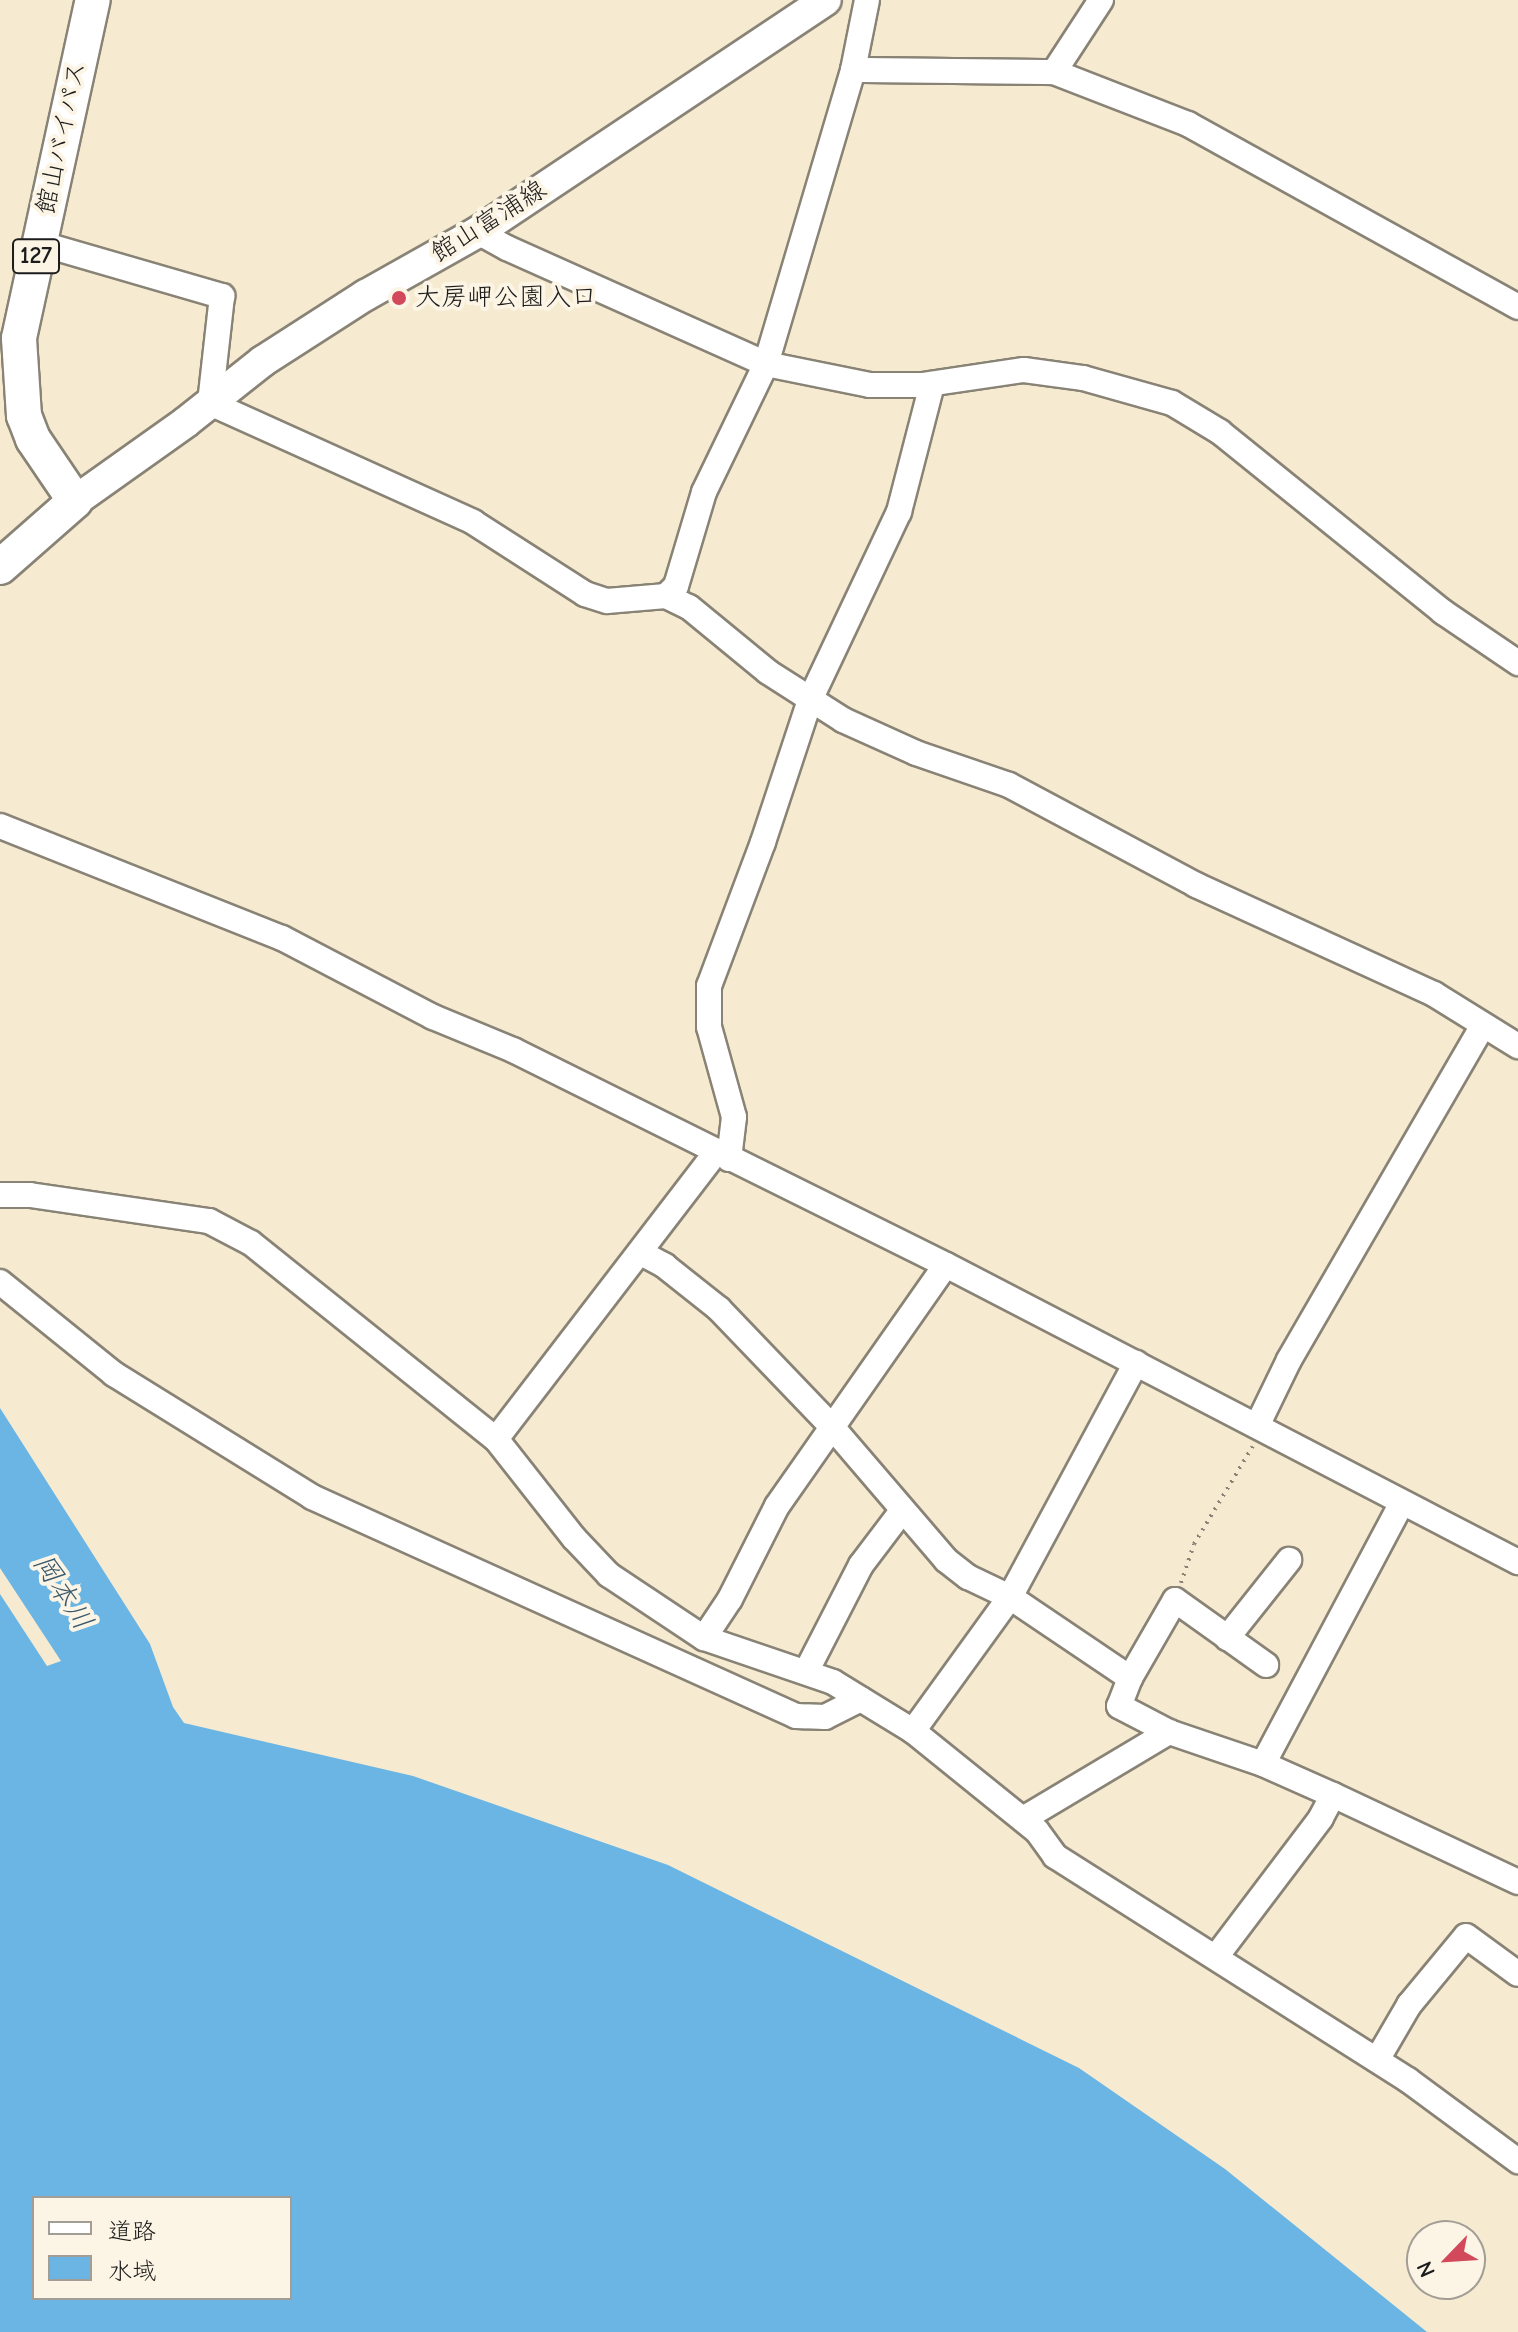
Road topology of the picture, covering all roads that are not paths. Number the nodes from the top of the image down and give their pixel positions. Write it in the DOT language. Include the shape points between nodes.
graph roads {
  1 [pos="93,0"];
  2 [pos="826,0"];
  3 [pos="867,0"];
  4 [pos="1101,0"];
  5 [pos="853,70"];
  6 [pos="1054,72"];
  7 [pos="478,232"];
  8 [pos="39,243"];
  9 [pos="1518,307"];
  10 [pos="766,364"];
  11 [pos="932,384"];
  12 [pos="210,403"];
  13 [pos="75,501"];
  14 [pos="0,567"];
  15 [pos="666,596"];
  16 [pos="1518,663"];
  17 [pos="810,700"];
  18 [pos="0,826"];
  19 [pos="1483,1025"];
  20 [pos="1518,1046"];
  21 [pos="722,1155"];
  22 [pos="0,1195"];
  23 [pos="641,1253"];
  24 [pos="946,1265"];
  25 [pos="0,1282"];
  26 [pos="1136,1363"];
  27 [pos="833,1428"];
  28 [pos="1260,1428"];
  29 [pos="496,1439"];
  30 [pos="1402,1503"];
  31 [pos="902,1511"];
  32 [pos="1289,1560"];
  33 [pos="1518,1562"];
  34 [pos="1010,1597"];
  35 [pos="704,1638"];
  36 [pos="1227,1638"];
  37 [pos="1266,1665"];
  38 [pos="806,1672"];
  39 [pos="1130,1678"];
  40 [pos="861,1699"];
  41 [pos="913,1731"];
  42 [pos="1169,1732"];
  43 [pos="1263,1764"];
  44 [pos="1333,1795"];
  45 [pos="1023,1819"];
  46 [pos="1518,1882"];
  47 [pos="1216,1957"];
  48 [pos="1518,1974"];
  49 [pos="1377,2060"];
  50 [pos="1518,2161"];
  1 -- 8 [label="highway, 館山バイパス / 127"];
  2 -- 7 [label="main road, 館山富浦線"];
  3 -- 5 [label="street"];
  4 -- 6 [label="street"];
  5 -- 6 [label="street"];
  5 -- 10 [label="street"];
  6 -- 9 [label="street" via="1188,124"];
  7 -- 10 [label="street"];
  7 -- 12 [label="main road, 館山富浦線" via="366,295 263,361"];
  8 -- 12 [label="street" via="222,296"];
  8 -- 13 [label="highway, 館山バイパス / 127" via="19,338 21,393 33,439"];
  10 -- 11 [label="street" via="870,385"];
  10 -- 15 [label="street" via="704,492 676,586"];
  11 -- 16 [label="street" via="1024,370 1083,378 1172,403 1220,432 1443,612"];
  11 -- 17 [label="street" via="899,512"];
  12 -- 13 [label="main road, 館山富浦線"];
  12 -- 15 [label="street" via="473,522 585,594 607,601"];
  13 -- 14 [label="highway"];
  15 -- 17 [label="street" via="689,607"];
  17 -- 19 [label="street" via="916,753 1009,785 1196,885 1434,994"];
  17 -- 21 [label="street" via="709,986 709,1027 734,1117"];
  18 -- 21 [label="street" via="282,938 433,1017 513,1050"];
  19 -- 20 [label="street"];
  19 -- 28 [label="street" via="1289,1360"];
  21 -- 23 [label="street"];
  21 -- 24 [label="street"];
  22 -- 29 [label="street" via="209,1221 251,1243"];
  23 -- 27 [label="street" via="719,1309"];
  23 -- 29 [label="street"];
  24 -- 26 [label="street"];
  24 -- 27 [label="street"];
  25 -- 40 [label="street" via="114,1374 312,1497 796,1716 825,1717"];
  26 -- 28 [label="street"];
  26 -- 34 [label="street"];
  27 -- 31 [label="street"];
  27 -- 35 [label="street" via="777,1506"];
  28 -- 30 [label="street"];
  29 -- 35 [label="street" via="609,1575"];
  30 -- 33 [label="street"];
  30 -- 43 [label="street"];
  31 -- 34 [label="street" via="946,1560"];
  31 -- 38 [label="street" via="861,1565"];
  32 -- 36 [label="street"];
  34 -- 39 [label="street"];
  34 -- 41 [label="street"];
  35 -- 38 [label="street"];
  36 -- 37 [label="street"];
  36 -- 39 [label="street" via="1175,1600"];
  38 -- 40 [label="street"];
  39 -- 42 [label="street" via="1119,1706"];
  40 -- 41 [label="street"];
  41 -- 45 [label="street"];
  42 -- 43 [label="street"];
  42 -- 45 [label="street"];
  43 -- 44 [label="street"];
  44 -- 46 [label="street"];
  44 -- 47 [label="street"];
  45 -- 47 [label="street" via="1055,1856"];
  47 -- 49 [label="street"];
  48 -- 49 [label="street" via="1466,1936 1409,2005"];
  49 -- 50 [label="street"];
}
